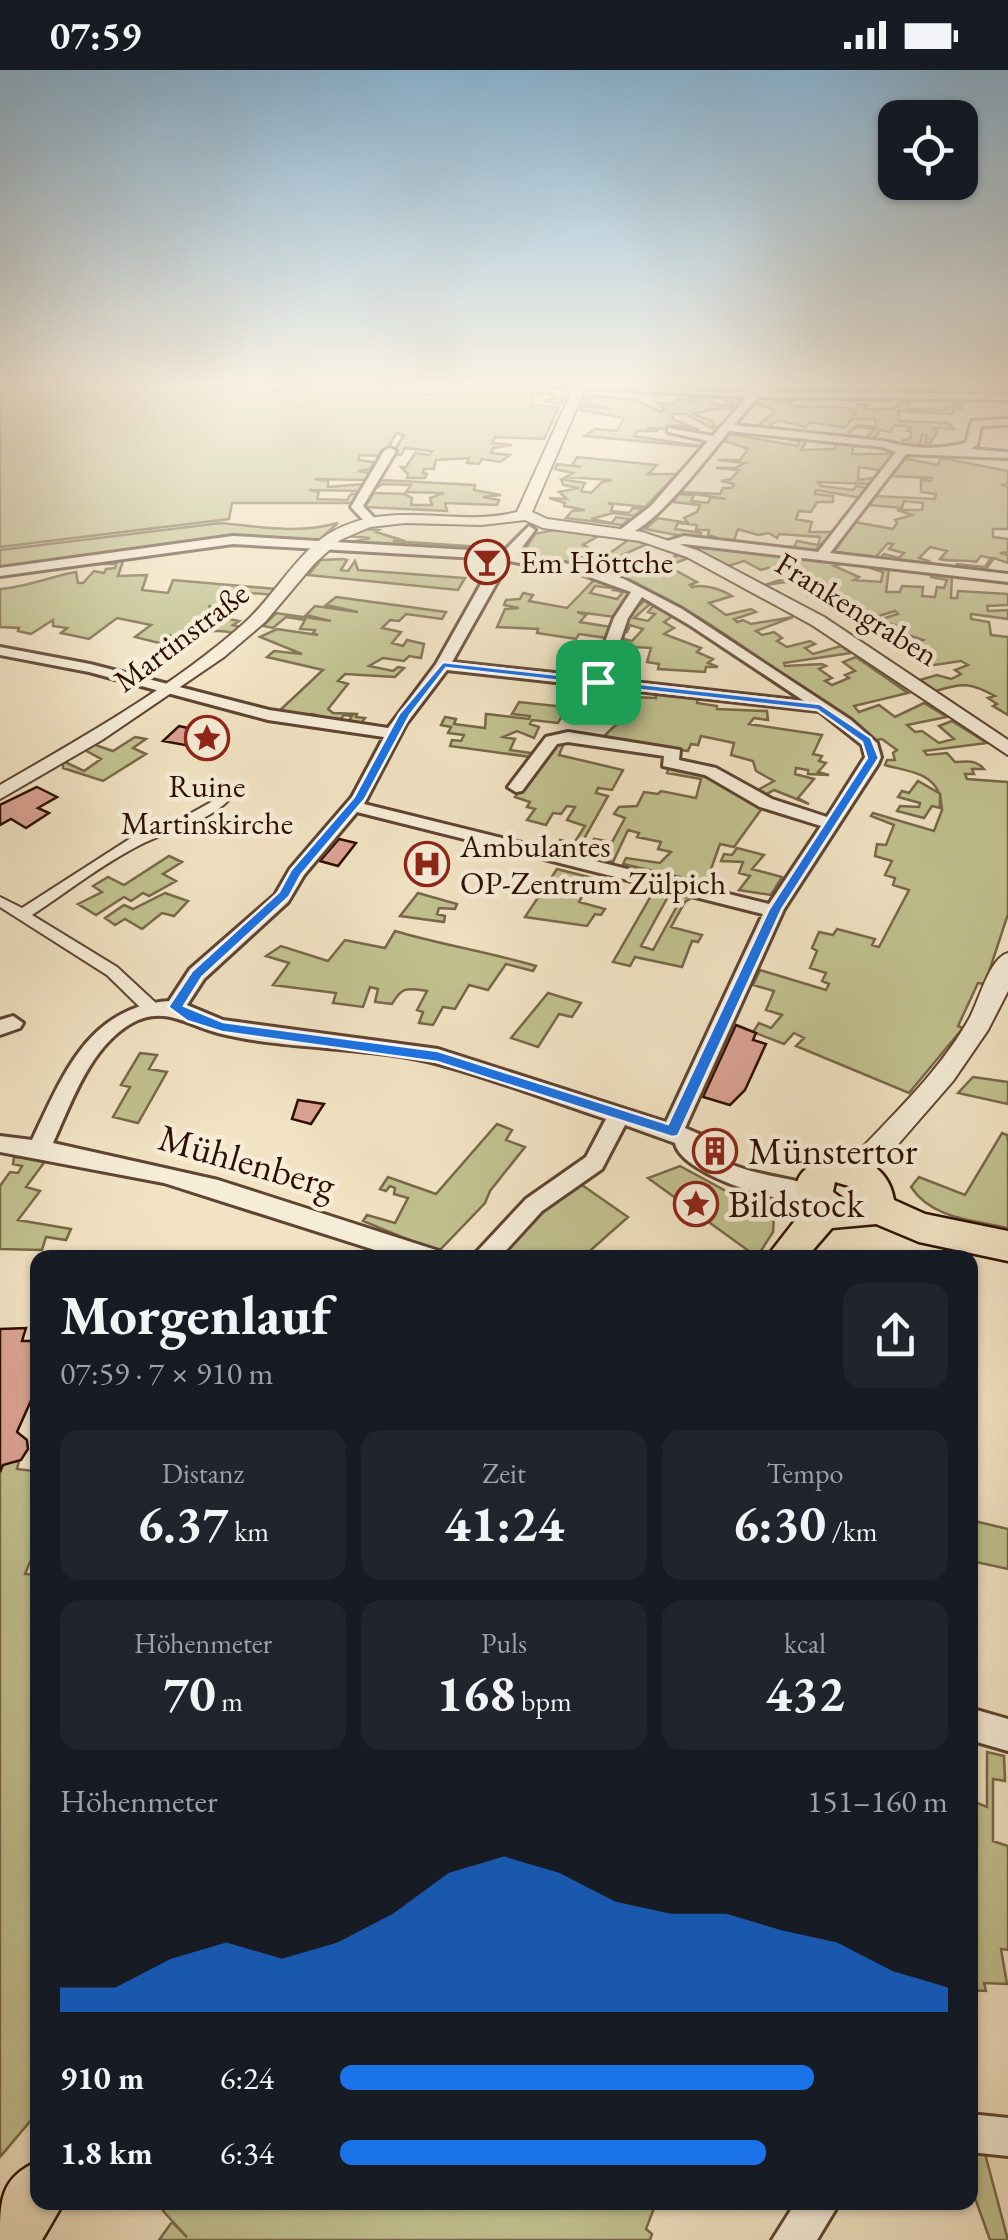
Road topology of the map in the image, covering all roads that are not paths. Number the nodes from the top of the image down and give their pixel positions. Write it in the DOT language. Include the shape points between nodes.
graph roads {
  1 [pos="371,483"];
  2 [pos="546,483"];
  3 [pos="677,483"];
  4 [pos="878,483"];
  5 [pos="505,520"];
  6 [pos="372,522"];
  7 [pos="532,522"];
  8 [pos="624,532"];
  9 [pos="667,544"];
  10 [pos="325,545"];
  11 [pos="822,556"];
  12 [pos="504,558"];
  13 [pos="0,572"];
  14 [pos="1008,578"];
  15 [pos="639,592"];
  16 [pos="0,651"];
  17 [pos="443,665"];
  18 [pos="598,682"];
  19 [pos="167,688"];
  20 [pos="820,707"];
  21 [pos="394,734"];
  22 [pos="1008,748"];
  23 [pos="516,787"];
  24 [pos="0,792"];
  25 [pos="222,800"];
  26 [pos="353,806"];
  27 [pos="830,823"];
  28 [pos="0,901"];
  29 [pos="774,911"];
  30 [pos="22,914"];
  31 [pos="1008,961"];
  32 [pos="176,1007"];
  33 [pos="152,1009"];
  34 [pos="620,1114"];
  35 [pos="672,1132"];
  36 [pos="0,1144"];
  37 [pos="39,1148"];
  38 [pos="858,1172"];
  39 [pos="820,1193"];
  40 [pos="873,1208"];
  41 [pos="1008,1246"];
  42 [pos="406,1250"];
  43 [pos="491,1250"];
  44 [pos="791,1250"];
  45 [pos="978,1727"];
  46 [pos="1008,1735"];
  47 [pos="978,2135"];
  48 [pos="1008,2137"];
  49 [pos="30,2203"];
  50 [pos="815,2210"];
  51 [pos="6,2240"];
  52 [pos="792,2240"];
  1 -- 6 [label="street" via="357,508"];
  2 -- 7 [label="street"];
  3 -- 8 [label="street"];
  4 -- 11 [label="street"];
  5 -- 6 [label="street, Martinstraße"];
  5 -- 7 [label="street, Frankengraben" via="509,527"];
  6 -- 10 [label="street, Martinstraße"];
  7 -- 8 [label="street, Frankengraben"];
  7 -- 12 [label="street"];
  8 -- 9 [label="street, Frankengraben"];
  9 -- 11 [label="street" via="684,540"];
  9 -- 22 [label="street, Frankengraben" via="818,621"];
  10 -- 12 [label="street"];
  10 -- 13 [label="street" via="233,540"];
  10 -- 19 [label="street, Martinstraße" via="259,620"];
  11 -- 14 [label="street"];
  12 -- 15 [label="street" via="580,570"];
  12 -- 17 [label="street"];
  15 -- 18 [label="street" via="621,618"];
  15 -- 20 [label="street"];
  16 -- 19 [label="street"];
  17 -- 18 [label="street"];
  17 -- 21 [label="street"];
  18 -- 20 [label="street"];
  19 -- 21 [label="street" via="268,714"];
  19 -- 24 [label="street, Martinstraße"];
  20 -- 27 [label="street" via="867,740 873,758"];
  21 -- 26 [label="street"];
  23 -- 27 [label="street" via="552,740 568,737 674,753 669,763 710,771 766,803"];
  25 -- 30 [label="street" via="206,814 136,841"];
  26 -- 29 [label="street"];
  26 -- 32 [label="street" via="282,898 197,974"];
  27 -- 29 [label="street"];
  28 -- 30 [label="street"];
  29 -- 35 [label="street"];
  30 -- 33 [label="street" via="112,971"];
  31 -- 38 [label="street" via="975,1036"];
  32 -- 33 [label="street"];
  32 -- 34 [label="street" via="222,1027 438,1056"];
  33 -- 37 [label="street" via="94,1043"];
  34 -- 35 [label="street"];
  34 -- 43 [label="street" via="590,1167 534,1206"];
  35 -- 39 [label="street"];
  35 -- 39 [label="street" via="696,1158 729,1174"];
  36 -- 37 [label="street, Mühlenberg"];
  37 -- 42 [label="street, Mühlenberg" via="112,1160"];
  38 -- 39 [label="main road" via="838,1168"];
  38 -- 40 [label="main road" via="874,1186"];
  39 -- 40 [label="main road" via="858,1216"];
  39 -- 44 [label="main road"];
  40 -- 41 [label="main road"];
  45 -- 46 [label="street"];
  47 -- 48 [label="street"];
  49 -- 51 [label="main road"];
  50 -- 52 [label="street"];
}
